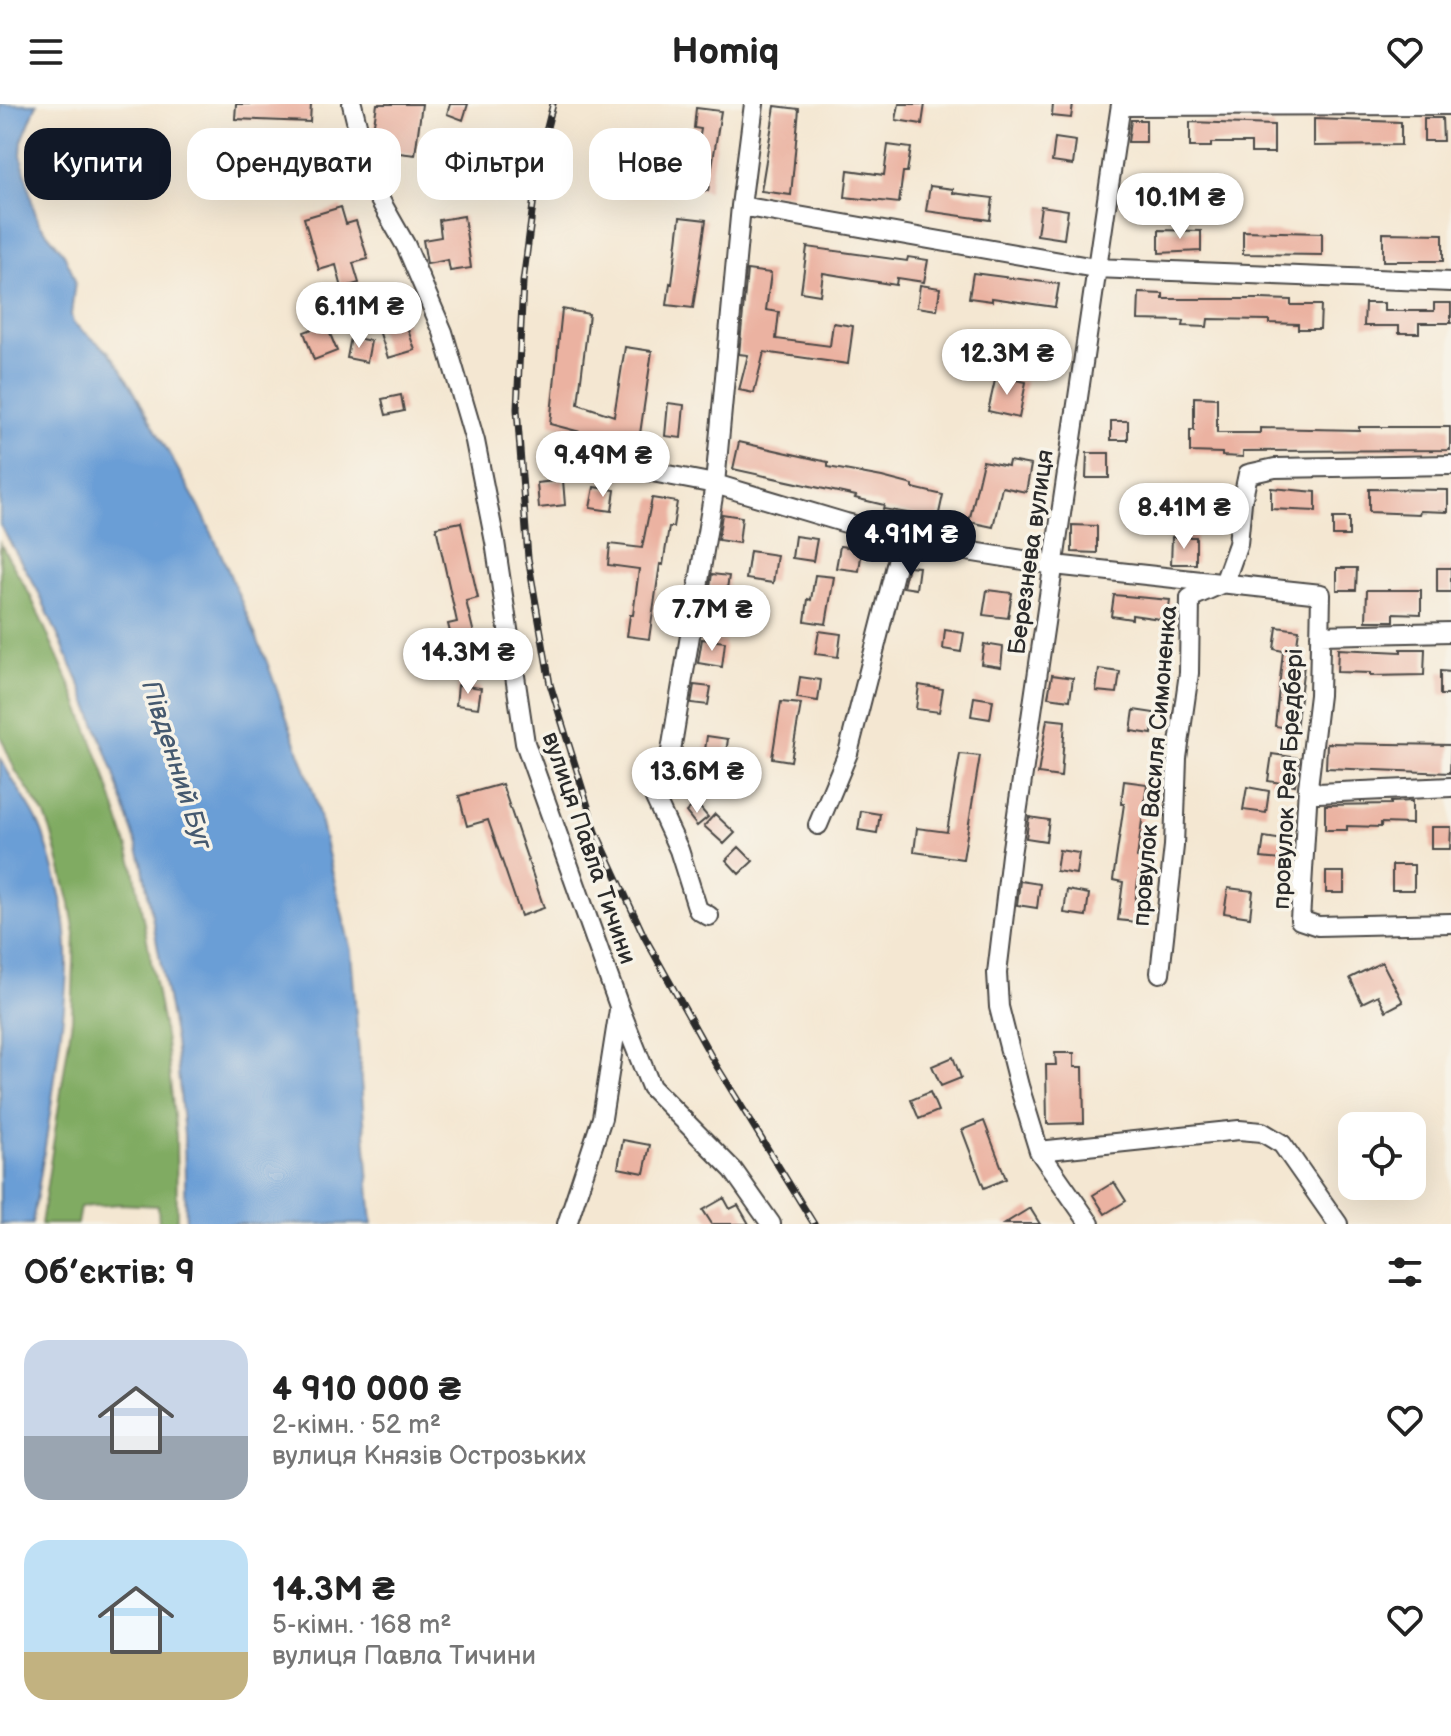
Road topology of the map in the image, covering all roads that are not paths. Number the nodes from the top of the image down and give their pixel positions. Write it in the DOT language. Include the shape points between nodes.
graph roads {
  1 [pos="352,104"];
  2 [pos="754,104"];
  3 [pos="1121,105"];
  4 [pos="1451,105"];
  5 [pos="741,206"];
  6 [pos="1095,268"];
  7 [pos="1451,282"];
  8 [pos="547,452"];
  9 [pos="1451,465"];
  10 [pos="715,484"];
  11 [pos="903,538"];
  12 [pos="1054,565"];
  13 [pos="1224,583"];
  14 [pos="1451,632"];
  15 [pos="1320,635"];
  16 [pos="1308,787"];
  17 [pos="1451,787"];
  18 [pos="818,825"];
  19 [pos="709,916"];
  20 [pos="1451,923"];
  21 [pos="1160,973"];
  22 [pos="620,1009"];
  23 [pos="1039,1151"];
  24 [pos="567,1224"];
  25 [pos="771,1224"];
  26 [pos="1090,1224"];
  27 [pos="1338,1224"];
  1 -- 22 [label="street, вулиця Павла Тичини" via="372,186 406,246 443,332 478,456 525,743"];
  2 -- 5 [label="street"];
  3 -- 4 [label="street"];
  3 -- 6 [label="street, Березнева вулиця"];
  5 -- 6 [label="street"];
  5 -- 10 [label="street"];
  6 -- 7 [label="street"];
  6 -- 12 [label="street, Березнева вулиця"];
  8 -- 10 [label="street"];
  9 -- 13 [label="street" via="1275,468 1248,474 1238,544"];
  10 -- 11 [label="street"];
  10 -- 19 [label="street" via="671,751 655,798 698,910"];
  11 -- 12 [label="street"];
  11 -- 18 [label="street" via="848,753"];
  12 -- 13 [label="street"];
  12 -- 23 [label="street, Березнева вулиця" via="997,973 999,1007"];
  13 -- 15 [label="street, провулок Рея Бредбері" via="1321,594"];
  13 -- 21 [label="street, провулок Василя Симоненка" via="1190,598 1189,673"];
  14 -- 15 [label="street"];
  15 -- 16 [label="street, провулок Рея Бредбері"];
  16 -- 17 [label="street" via="1318,793"];
  16 -- 20 [label="street, провулок Рея Бредбері" via="1300,920 1318,926"];
  22 -- 24 [label="street" via="602,1118"];
  22 -- 25 [label="street, вулиця Павла Тичини" via="651,1087 733,1170"];
  23 -- 26 [label="street, Березнева вулиця"];
  23 -- 27 [label="street" via="1262,1132 1282,1144"];
}
